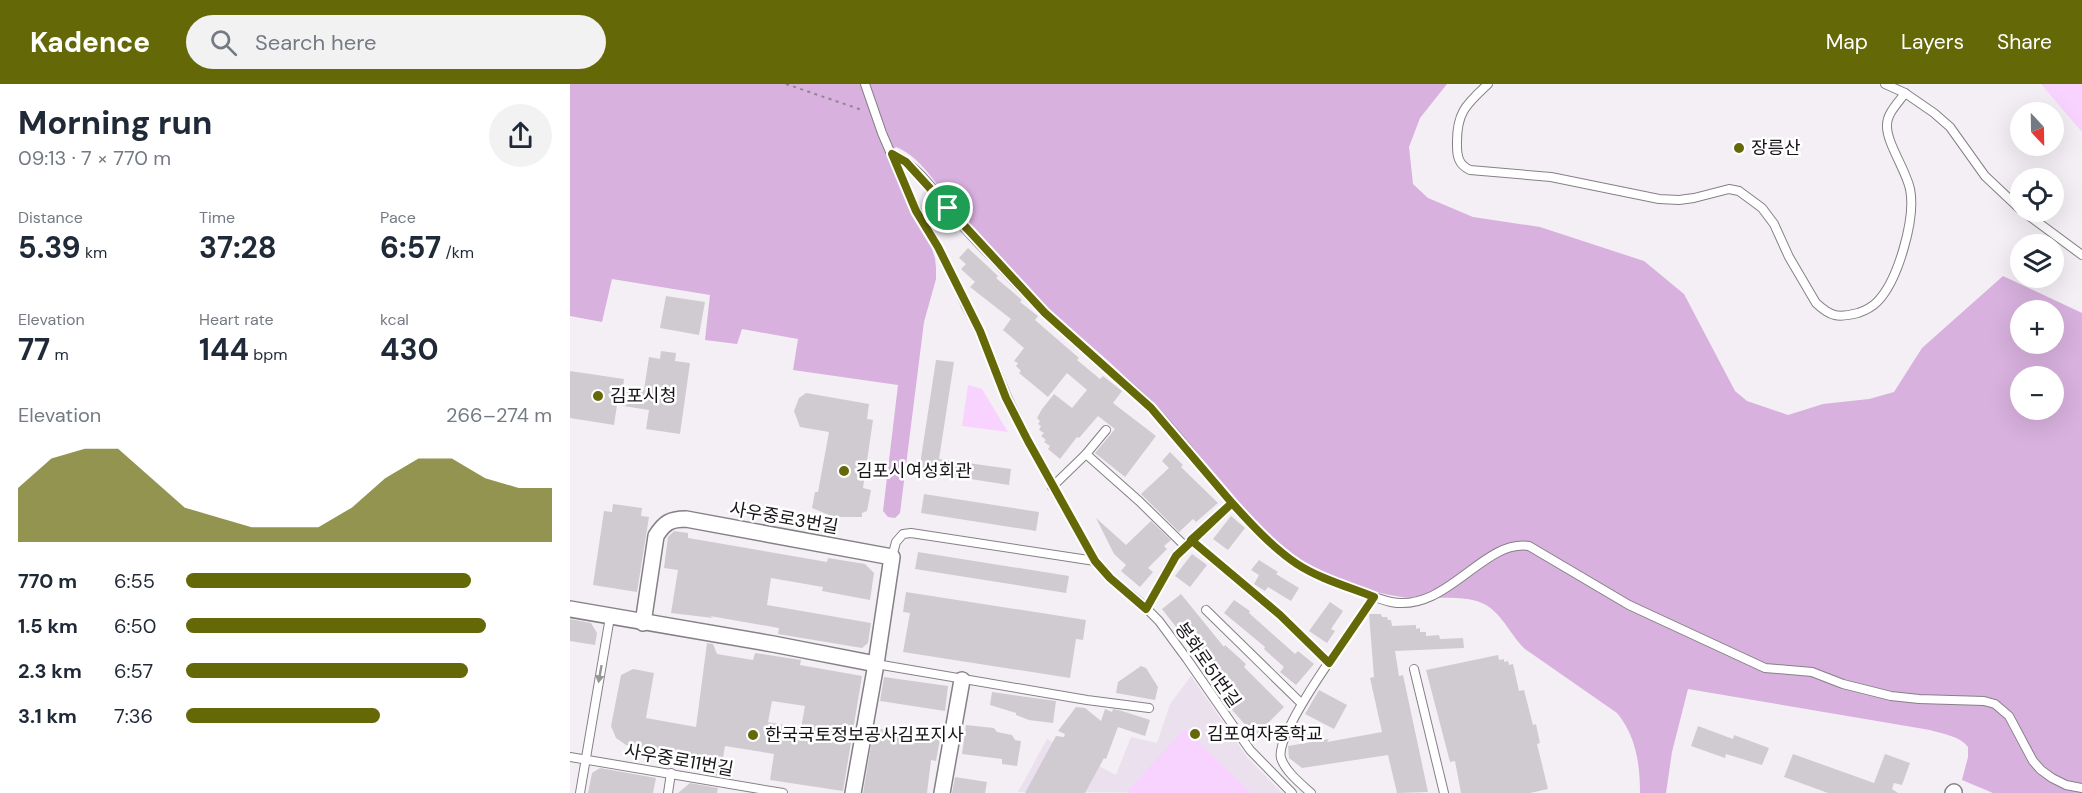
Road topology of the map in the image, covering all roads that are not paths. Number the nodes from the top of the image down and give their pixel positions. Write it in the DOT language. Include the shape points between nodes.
graph roads {
  1 [pos="865,84"];
  2 [pos="1488,84"];
  3 [pos="1885,84"];
  4 [pos="1905,93"];
  5 [pos="892,154"];
  6 [pos="2010,199"];
  7 [pos="2038,222"];
  8 [pos="2082,255"];
  9 [pos="1106,430"];
  10 [pos="1086,454"];
  11 [pos="1053,487"];
  12 [pos="1185,546"];
  13 [pos="892,557"];
  14 [pos="1095,561"];
  15 [pos="1374,597"];
  16 [pos="570,609"];
  17 [pos="1146,609"];
  18 [pos="1206,610"];
  19 [pos="609,616"];
  20 [pos="643,623"];
  21 [pos="1329,663"];
  22 [pos="876,664"];
  23 [pos="1414,669"];
  24 [pos="962,680"];
  25 [pos="1301,703"];
  26 [pos="1149,708"];
  27 [pos="570,757"];
  28 [pos="585,760"];
  29 [pos="671,773"];
  30 [pos="2082,788"];
  31 [pos="762,791"];
  32 [pos="580,793"];
  33 [pos="668,793"];
  34 [pos="783,793"];
  35 [pos="853,793"];
  36 [pos="942,793"];
  37 [pos="1292,793"];
  38 [pos="1311,793"];
  39 [pos="1444,793"];
  1 -- 5 [label="lane, 봉화로51번길"];
  2 -- 4 [label="lane" via="1469,103 1457,124 1457,154 1463,167 1551,177 1659,199 1739,191 1768,216 1816,303 1834,316 1848,316 1877,303 1891,281 1907,236 1910,188 1886,128"];
  3 -- 4 [label="lane"];
  4 -- 6 [label="lane" via="1950,127 1985,176"];
  5 -- 11 [label="lane, 봉화로51번길" via="916,211 990,354 1006,398"];
  5 -- 15 [label="lane" via="920,176 1045,313 1151,408 1232,503 1272,543 1297,564"];
  7 -- 8 [label="lane"];
  9 -- 10 [label="lane"];
  10 -- 11 [label="lane"];
  10 -- 12 [label="lane"];
  11 -- 14 [label="lane, 봉화로51번길"];
  12 -- 17 [label="lane"];
  12 -- 21 [label="lane" via="1191,540 1280,615"];
  13 -- 14 [label="lane" via="896,542 903,534 911,533"];
  13 -- 20 [label="street, 사우중로3번길" via="673,519 663,525 656,537"];
  13 -- 22 [label="street"];
  14 -- 17 [label="lane, 봉화로51번길"];
  15 -- 21 [label="lane"];
  15 -- 30 [label="lane" via="1401,604 1417,603 1499,552 1520,544 1529,546 1629,605 1765,668 1812,672 1891,696 1995,704 2009,716 2041,770 2066,785"];
  16 -- 19 [label="street"];
  17 -- 37 [label="lane, 봉화로51번길" via="1173,639 1250,750"];
  18 -- 25 [label="lane, 봉화로51번길"];
  19 -- 20 [label="street"];
  19 -- 28 [label="lane, one-way"];
  20 -- 22 [label="street"];
  21 -- 25 [label="lane"];
  22 -- 24 [label="lane"];
  22 -- 35 [label="street"];
  23 -- 39 [label="lane"];
  24 -- 26 [label="lane"];
  24 -- 36 [label="street"];
  25 -- 38 [label="lane" via="1280,752 1287,768"];
  27 -- 28 [label="lane, 사우중로11번길"];
  28 -- 29 [label="lane, 사우중로11번길"];
  28 -- 32 [label="lane"];
  29 -- 31 [label="lane, 사우중로11번길"];
  29 -- 33 [label="lane"];
  31 -- 34 [label="lane, 사우중로11번길"];
}
